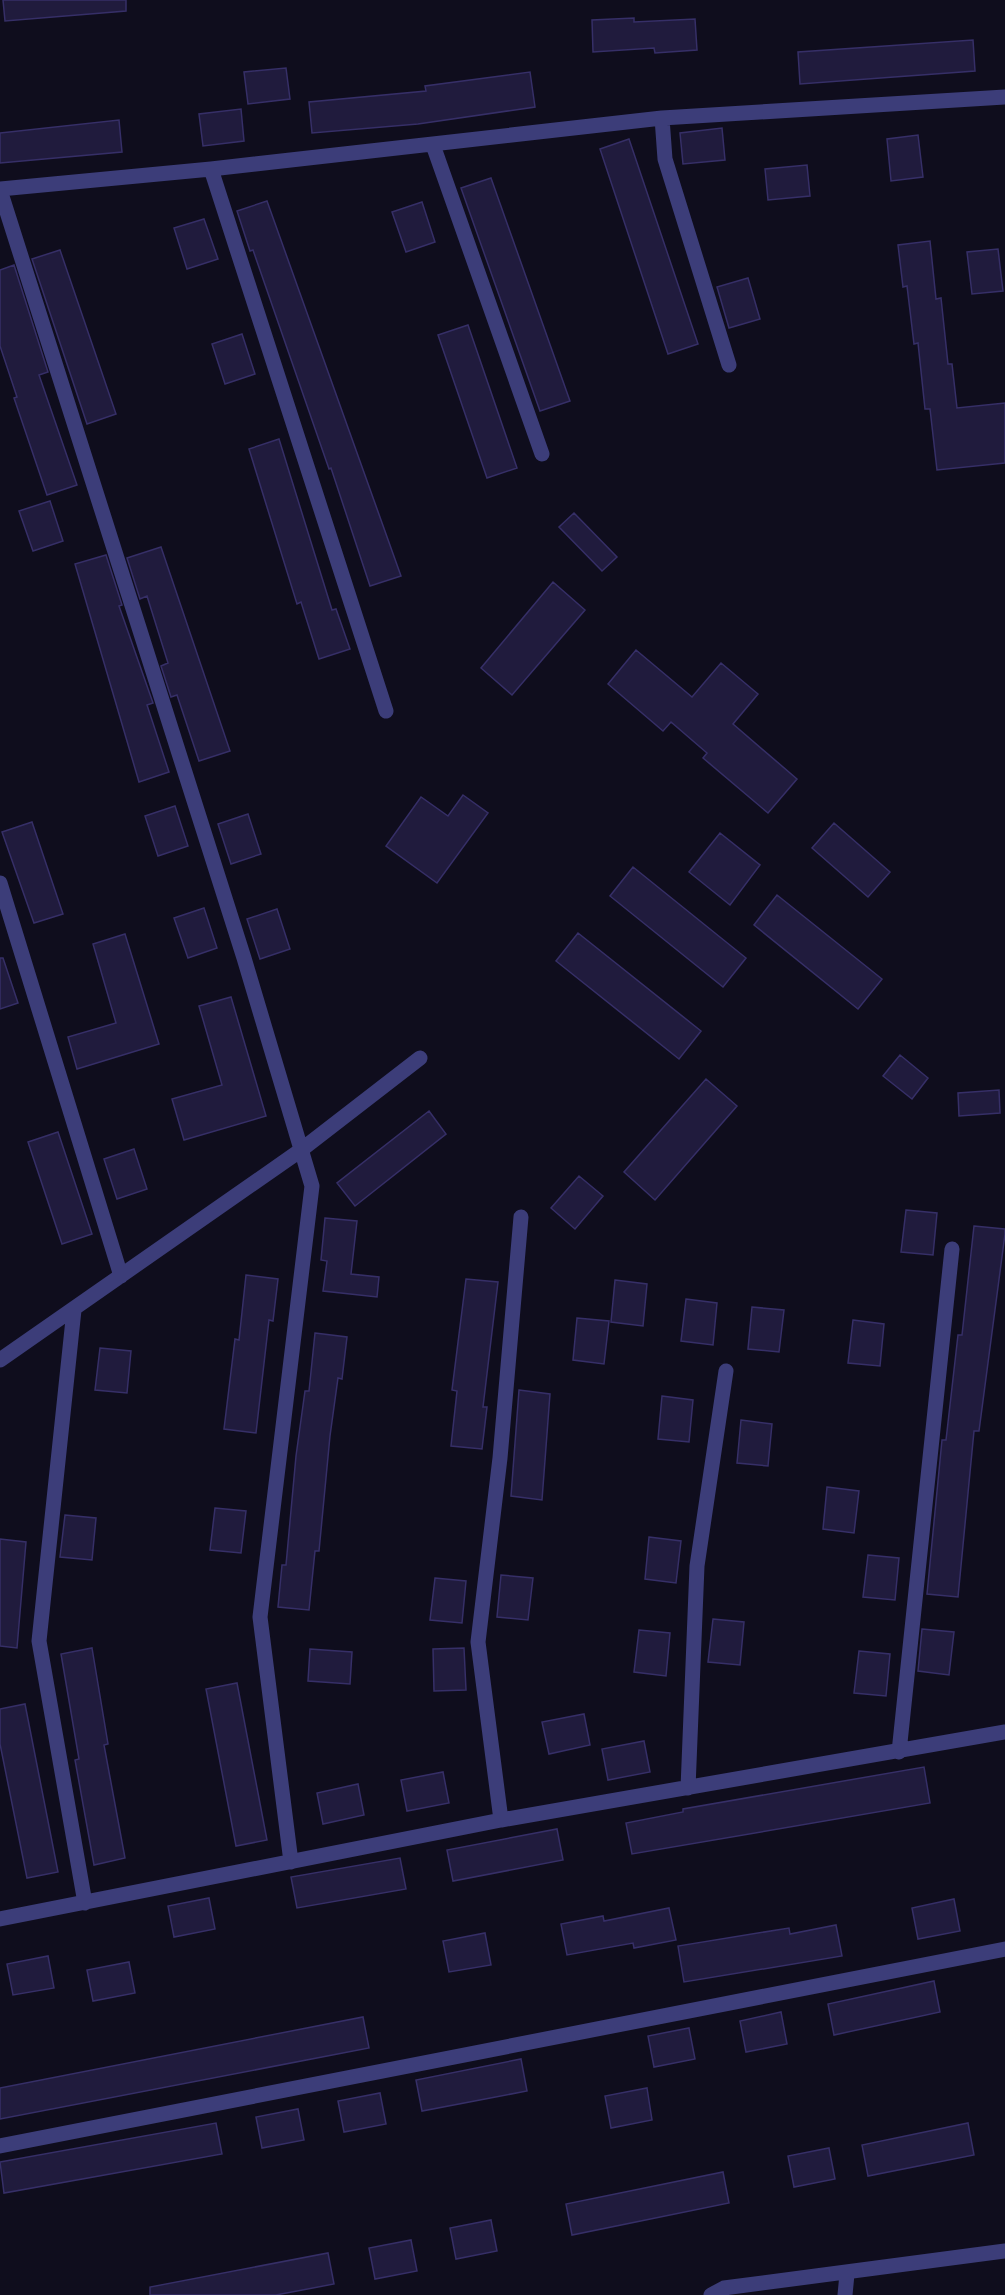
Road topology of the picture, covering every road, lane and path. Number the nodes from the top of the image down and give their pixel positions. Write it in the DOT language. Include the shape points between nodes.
graph roads {
  1 [pos="1005,97"];
  2 [pos="662,118"];
  3 [pos="433,145"];
  4 [pos="211,170"];
  5 [pos="0,190"];
  6 [pos="729,365"];
  7 [pos="542,454"];
  8 [pos="386,711"];
  9 [pos="0,883"];
  10 [pos="420,1058"];
  11 [pos="301,1150"];
  12 [pos="521,1216"];
  13 [pos="952,1249"];
  14 [pos="121,1276"];
  15 [pos="74,1310"];
  16 [pos="0,1360"];
  17 [pos="726,1371"];
  18 [pos="1005,1731"];
  19 [pos="899,1752"];
  20 [pos="688,1788"];
  21 [pos="501,1820"];
  22 [pos="291,1862"];
  23 [pos="85,1903"];
  24 [pos="0,1919"];
  25 [pos="1005,1949"];
  26 [pos="0,2146"];
  27 [pos="1005,2252"];
  28 [pos="847,2274"];
  29 [pos="711,2295"];
  30 [pos="845,2295"];
  1 -- 2 [label="street"];
  2 -- 3 [label="street"];
  2 -- 6 [label="street" via="665,159"];
  3 -- 4 [label="street"];
  3 -- 7 [label="street"];
  4 -- 5 [label="street"];
  4 -- 8 [label="street"];
  5 -- 11 [label="street"];
  9 -- 14 [label="street"];
  10 -- 11 [label="street"];
  11 -- 14 [label="street"];
  11 -- 22 [label="street" via="312,1186 260,1617"];
  12 -- 21 [label="street" via="500,1458 478,1642"];
  13 -- 19 [label="street"];
  14 -- 15 [label="street"];
  15 -- 16 [label="street"];
  15 -- 23 [label="street" via="39,1641"];
  17 -- 20 [label="street" via="697,1566"];
  18 -- 19 [label="street"];
  19 -- 20 [label="street"];
  20 -- 21 [label="street"];
  21 -- 22 [label="street"];
  22 -- 23 [label="street"];
  23 -- 24 [label="street"];
  25 -- 26 [label="street"];
  27 -- 28 [label="street"];
  28 -- 29 [label="street" via="724,2288"];
  28 -- 30 [label="street"];
}
